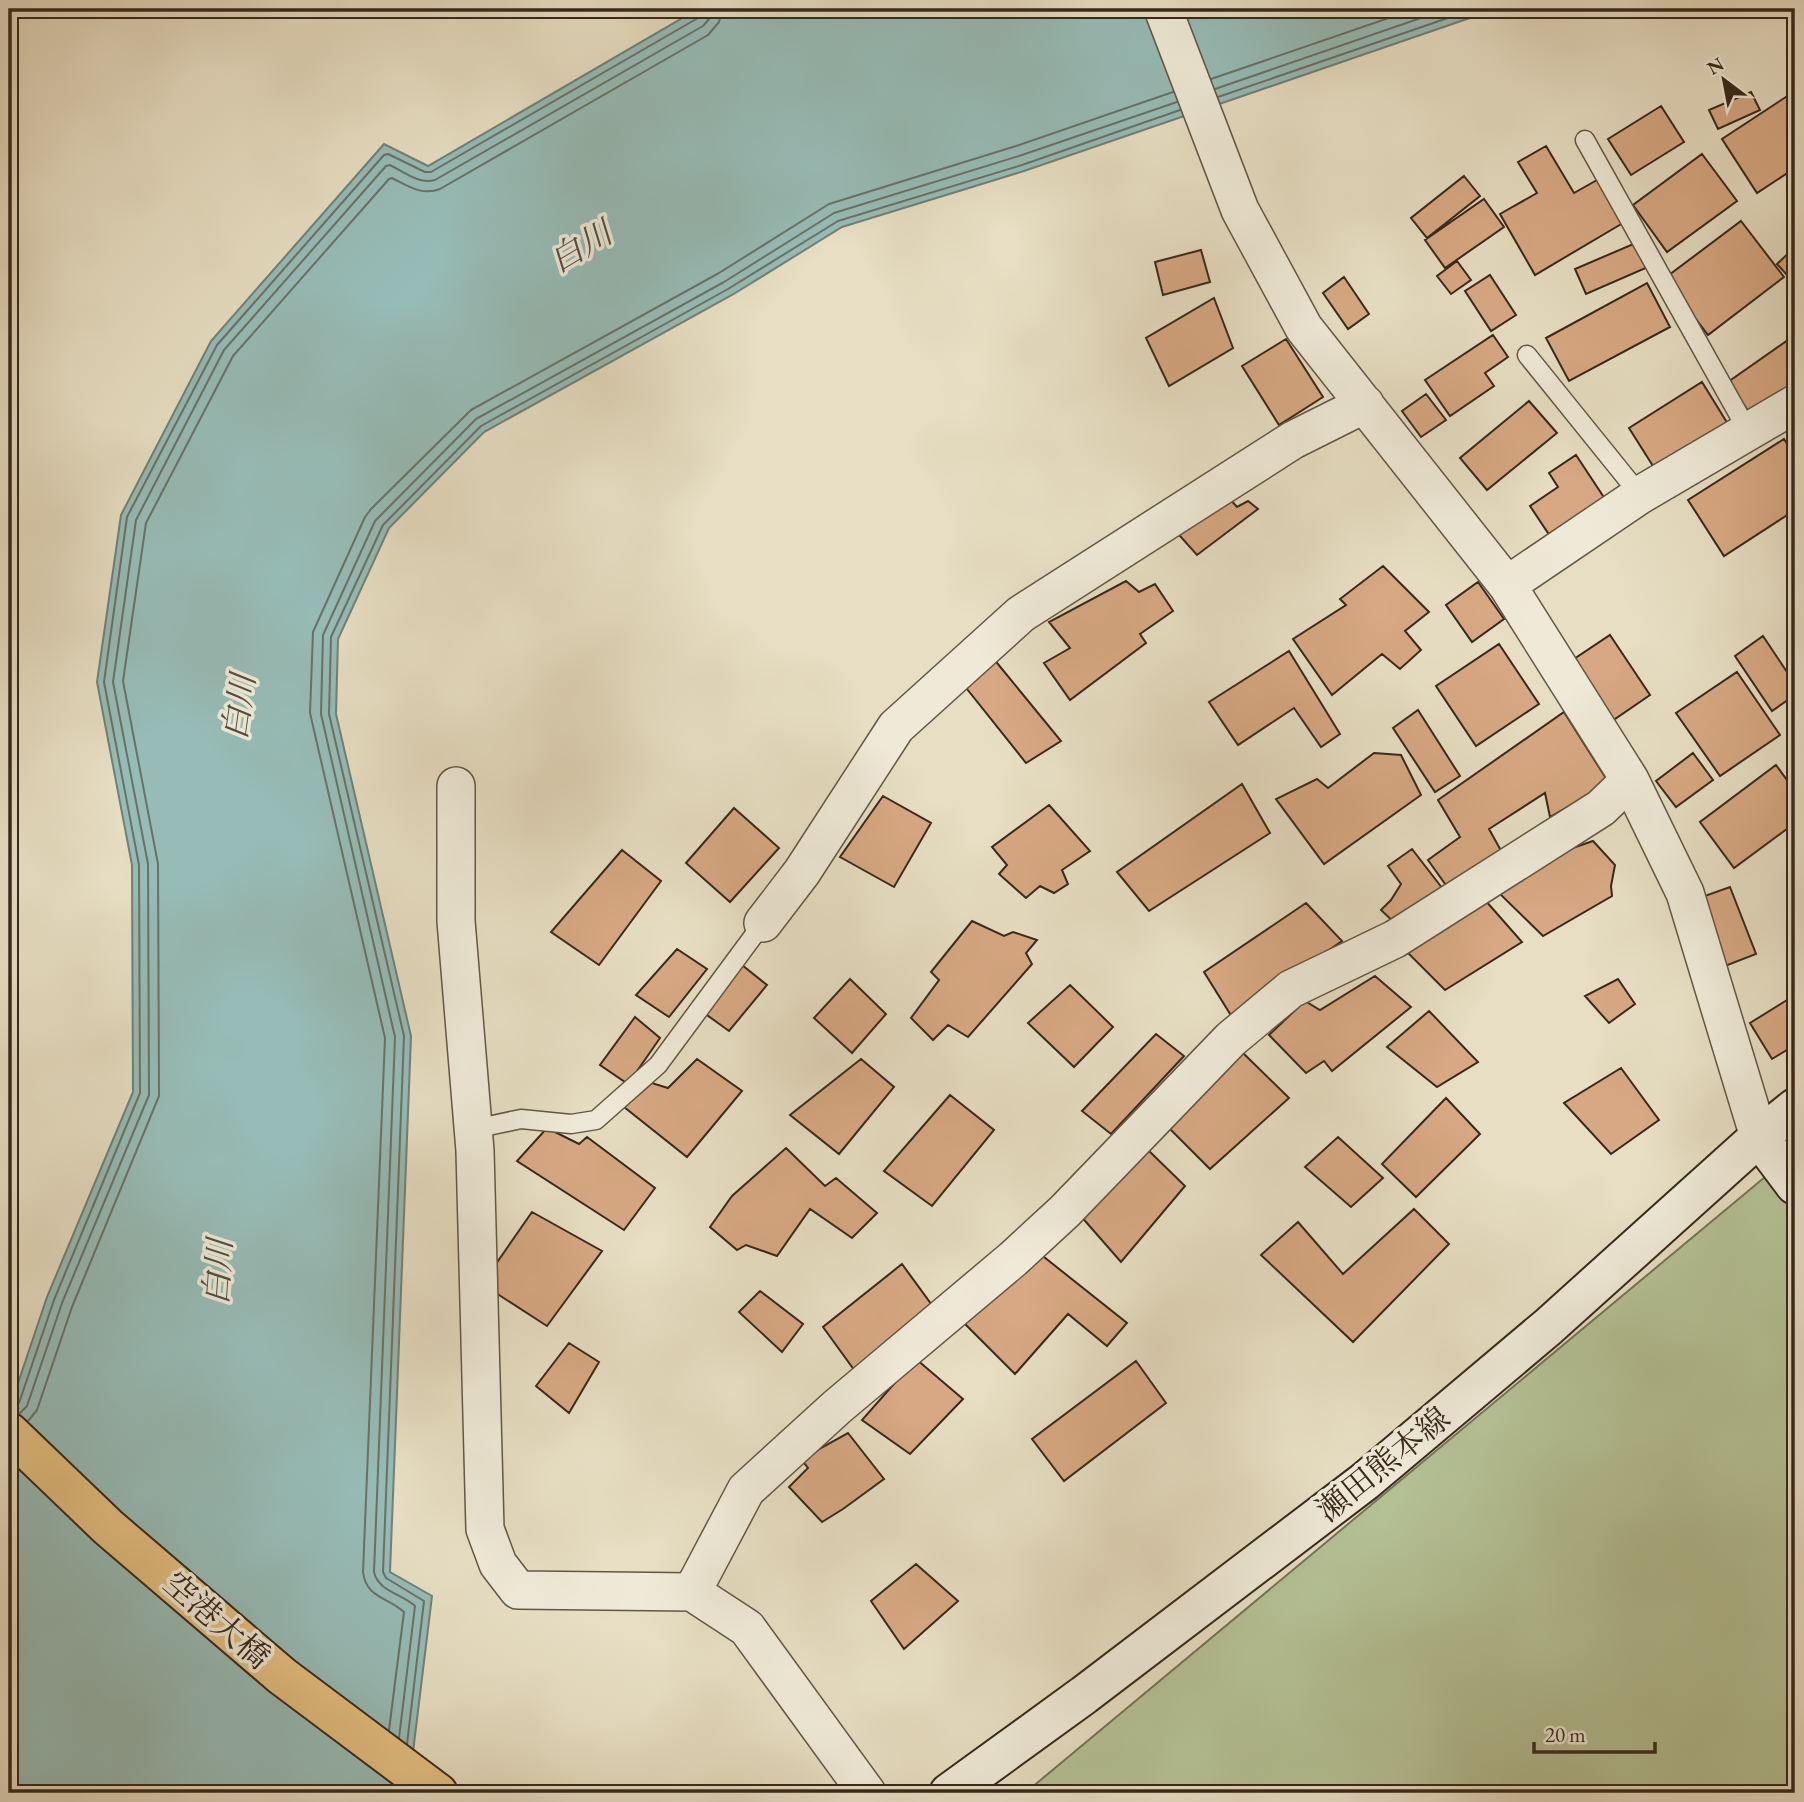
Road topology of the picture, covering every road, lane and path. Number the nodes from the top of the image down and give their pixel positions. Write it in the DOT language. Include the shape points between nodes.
graph roads {
  1 [pos="1163,9"];
  2 [pos="1585,140"];
  3 [pos="1527,355"];
  4 [pos="1365,404"];
  5 [pos="1792,415"];
  6 [pos="1749,433"];
  7 [pos="1640,495"];
  8 [pos="1507,585"];
  9 [pos="1630,780"];
  10 [pos="456,786"];
  11 [pos="763,923"];
  12 [pos="1795,1108"];
  13 [pos="474,1129"];
  14 [pos="1759,1138"];
  15 [pos="1795,1185"];
  16 [pos="9,1432"];
  17 [pos="692,1592"];
  18 [pos="438,1793"];
  19 [pos="867,1793"];
  20 [pos="949,1793"];
  1 -- 4 [label="street" via="1240,209 1304,328"];
  2 -- 6 [label="lane"];
  3 -- 7 [label="lane"];
  4 -- 8 [label="street"];
  4 -- 11 [label="street" via="1293,440 1021,614 897,727"];
  5 -- 6 [label="street"];
  6 -- 7 [label="street"];
  7 -- 8 [label="street"];
  8 -- 9 [label="street"];
  9 -- 14 [label="street" via="1685,893"];
  9 -- 17 [label="street" via="1601,808 1395,939 1291,989 1231,1039 1013,1259 746,1490"];
  10 -- 13 [label="street" via="456,921"];
  11 -- 13 [label="lane" via="658,1065 596,1121 571,1124 521,1119"];
  12 -- 14 [label="main road, 瀬田熊本線"];
  13 -- 17 [label="street" via="485,1529 498,1564 518,1590"];
  14 -- 15 [label="main road"];
  14 -- 20 [label="main road, 瀬田熊本線" via="1548,1327 1364,1482"];
  16 -- 18 [label="main road, 空港大橋" via="108,1527 282,1676"];
  17 -- 19 [label="street" via="747,1628"];
}
